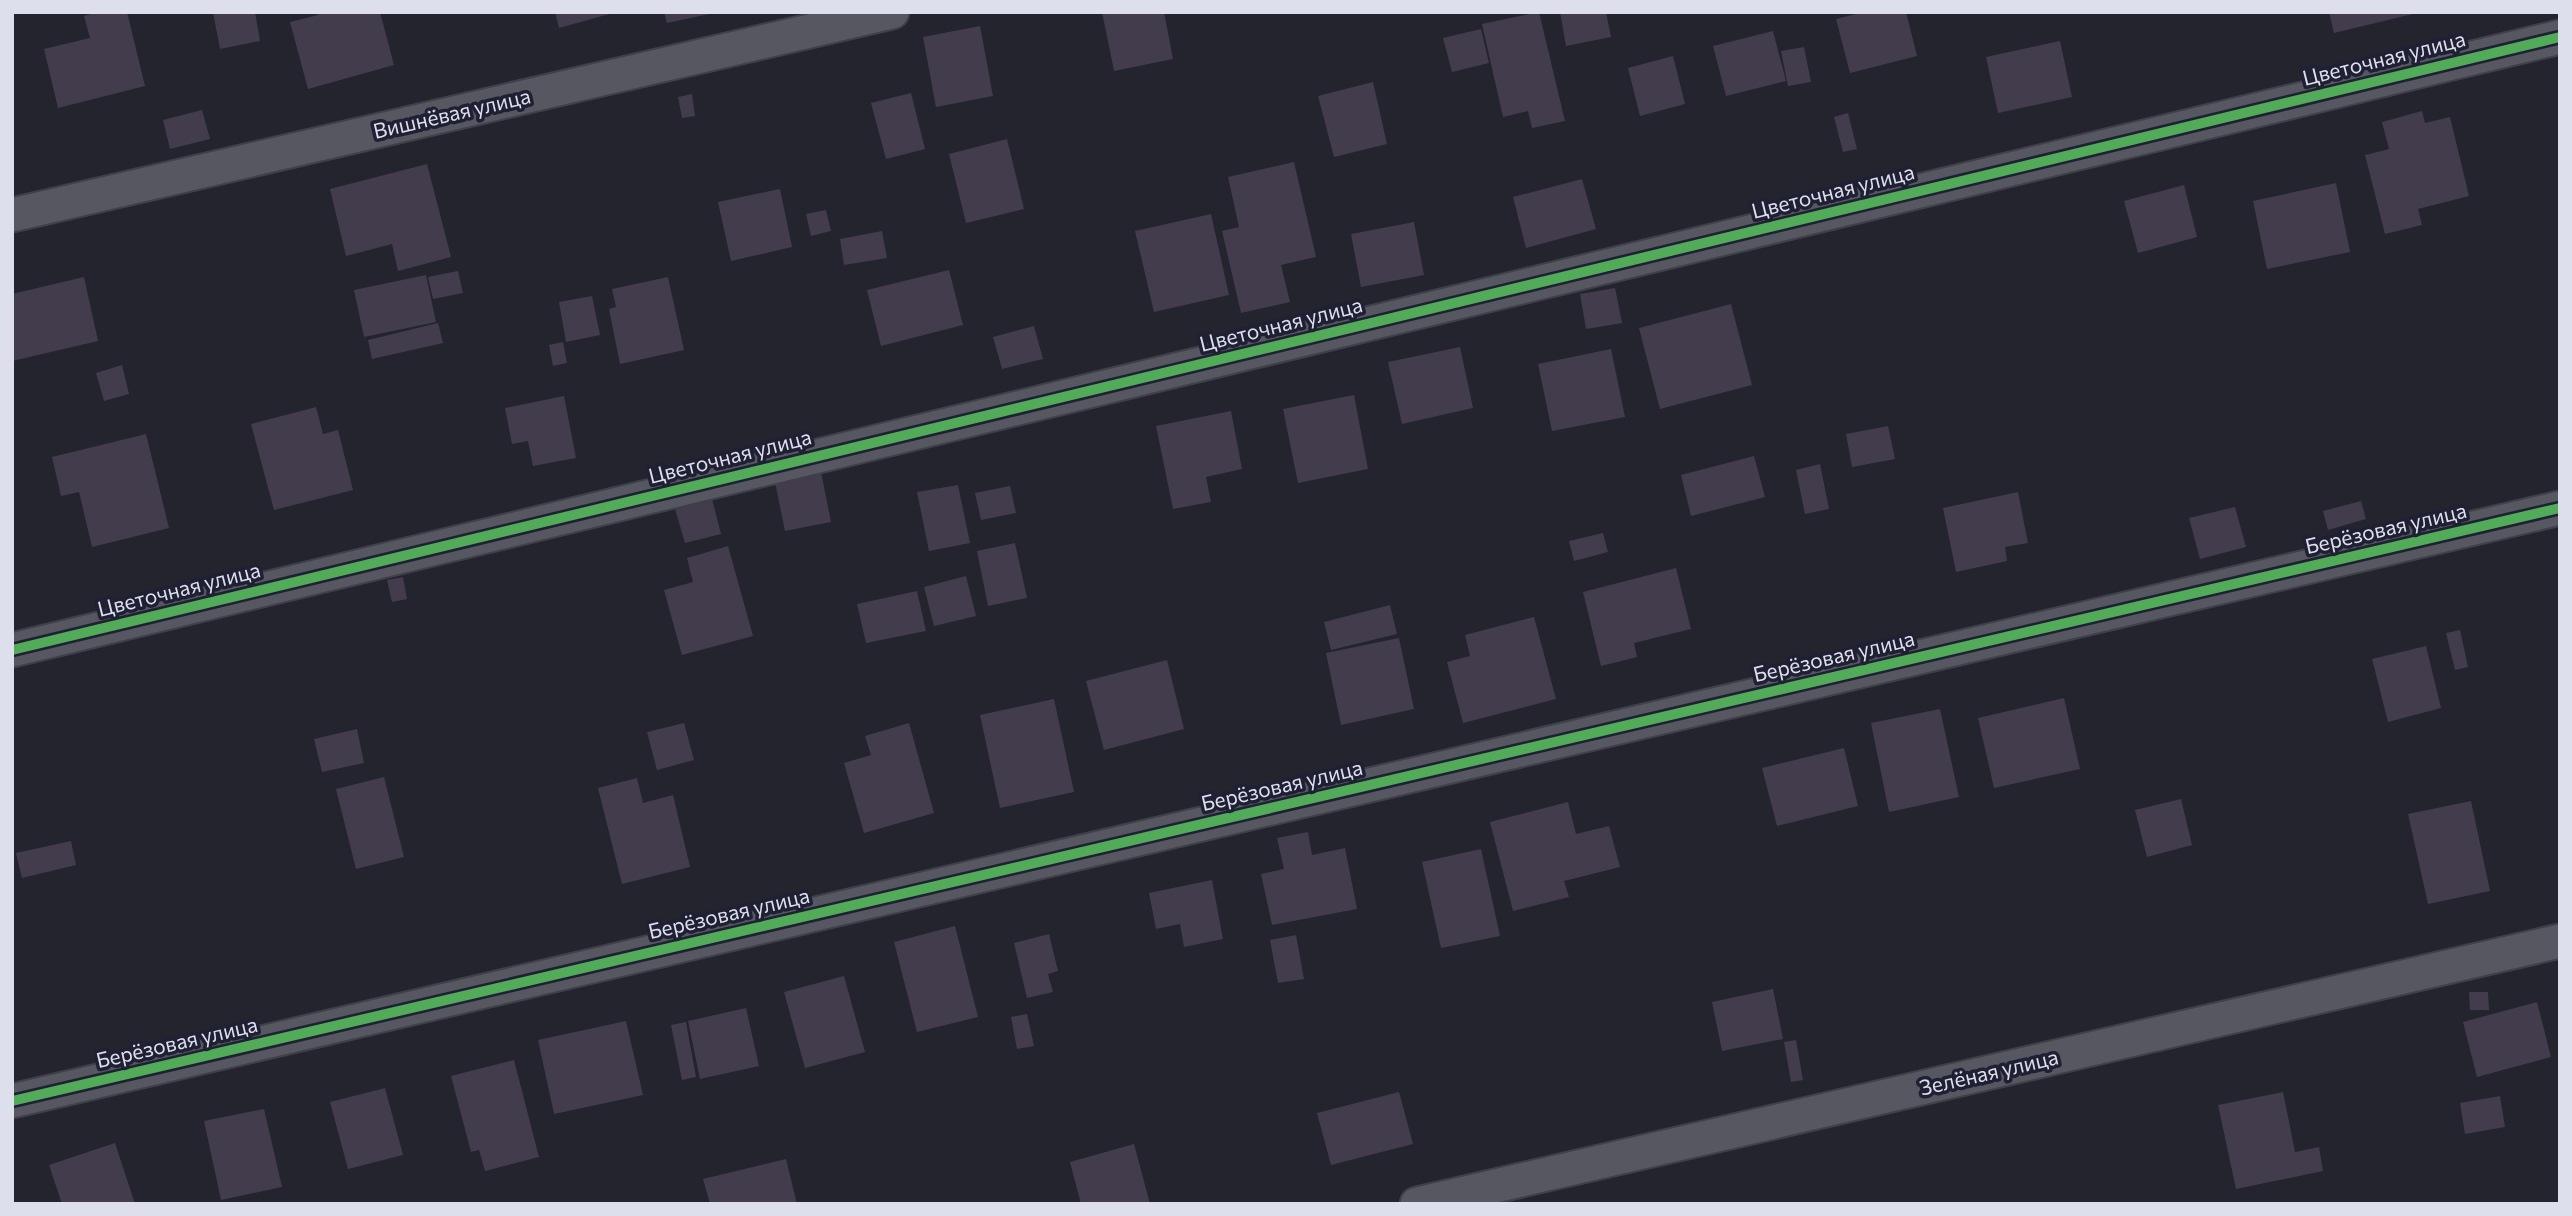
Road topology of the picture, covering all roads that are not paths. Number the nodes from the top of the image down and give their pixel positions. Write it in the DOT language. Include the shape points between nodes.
graph roads {
  1 [pos="892,12"];
  2 [pos="2560,37"];
  3 [pos="12,215"];
  4 [pos="2560,508"];
  5 [pos="12,650"];
  6 [pos="2560,941"];
  7 [pos="12,1101"];
  8 [pos="1418,1204"];
  1 -- 3 [label="street, Вишнёвая улица"];
  2 -- 5 [label="street, Цветочная улица"];
  4 -- 7 [label="street, Берёзовая улица"];
  6 -- 8 [label="street, Зелёная улица"];
}
